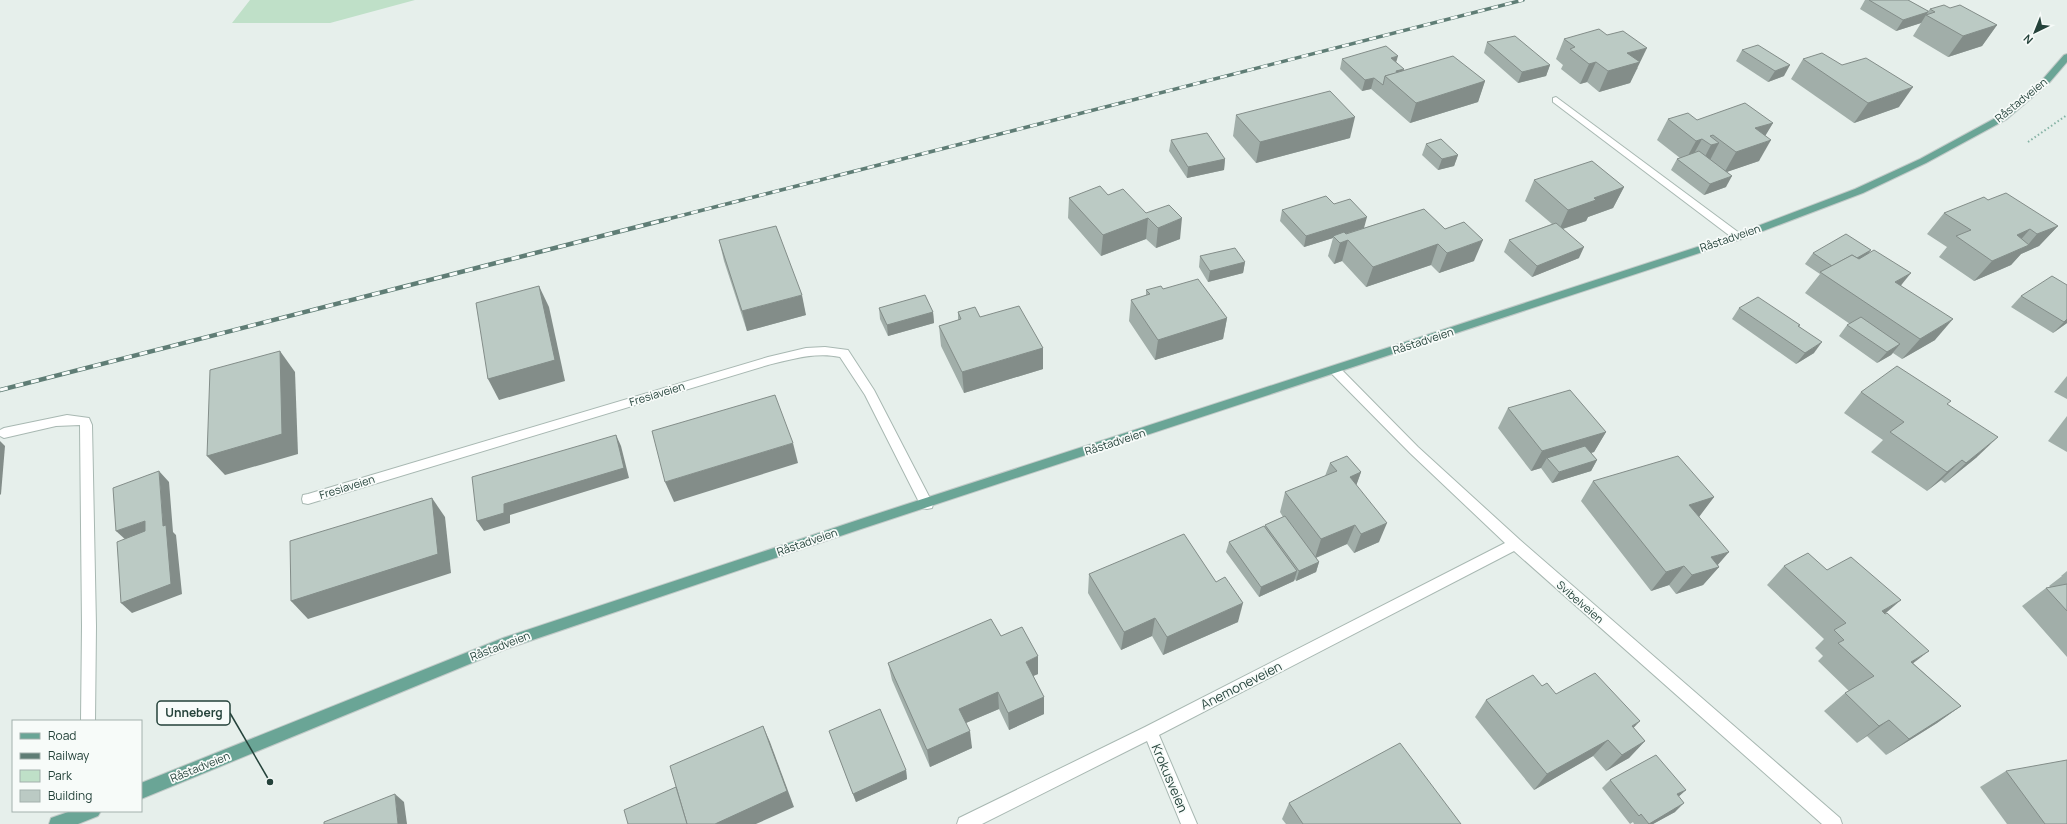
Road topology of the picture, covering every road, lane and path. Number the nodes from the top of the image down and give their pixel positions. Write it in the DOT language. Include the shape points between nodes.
graph roads {
  1 [pos="2067,57"];
  2 [pos="1556,100"];
  3 [pos="2067,115"];
  4 [pos="2028,142"];
  5 [pos="1738,237"];
  6 [pos="1335,370"];
  7 [pos="4,434"];
  8 [pos="308,499"];
  9 [pos="927,504"];
  10 [pos="1515,544"];
  11 [pos="88,720"];
  12 [pos="1150,732"];
  13 [pos="142,791"];
  14 [pos="89,812"];
  15 [pos="57,824"];
  16 [pos="965,824"];
  17 [pos="1190,824"];
  18 [pos="1834,824"];
  1 -- 5 [label="main road, Råstadveien" via="2046,81 2004,117 1987,127 1859,191"];
  2 -- 5 [label="street"];
  3 -- 4 [label="path"];
  5 -- 6 [label="main road, Råstadveien"];
  6 -- 9 [label="main road, Råstadveien"];
  6 -- 10 [label="street, Svibelveien" via="1414,450"];
  7 -- 11 [label="street" via="63,420 85,421"];
  8 -- 9 [label="street, Fresiaveien" via="768,361 832,350 844,353 870,393"];
  9 -- 13 [label="main road, Råstadveien" via="503,644"];
  10 -- 12 [label="street, Anemoneveien"];
  10 -- 18 [label="street, Svibelveien"];
  12 -- 16 [label="street, Anemoneveien"];
  12 -- 17 [label="street, Krokusveien"];
  14 -- 15 [label="main road"];
}
